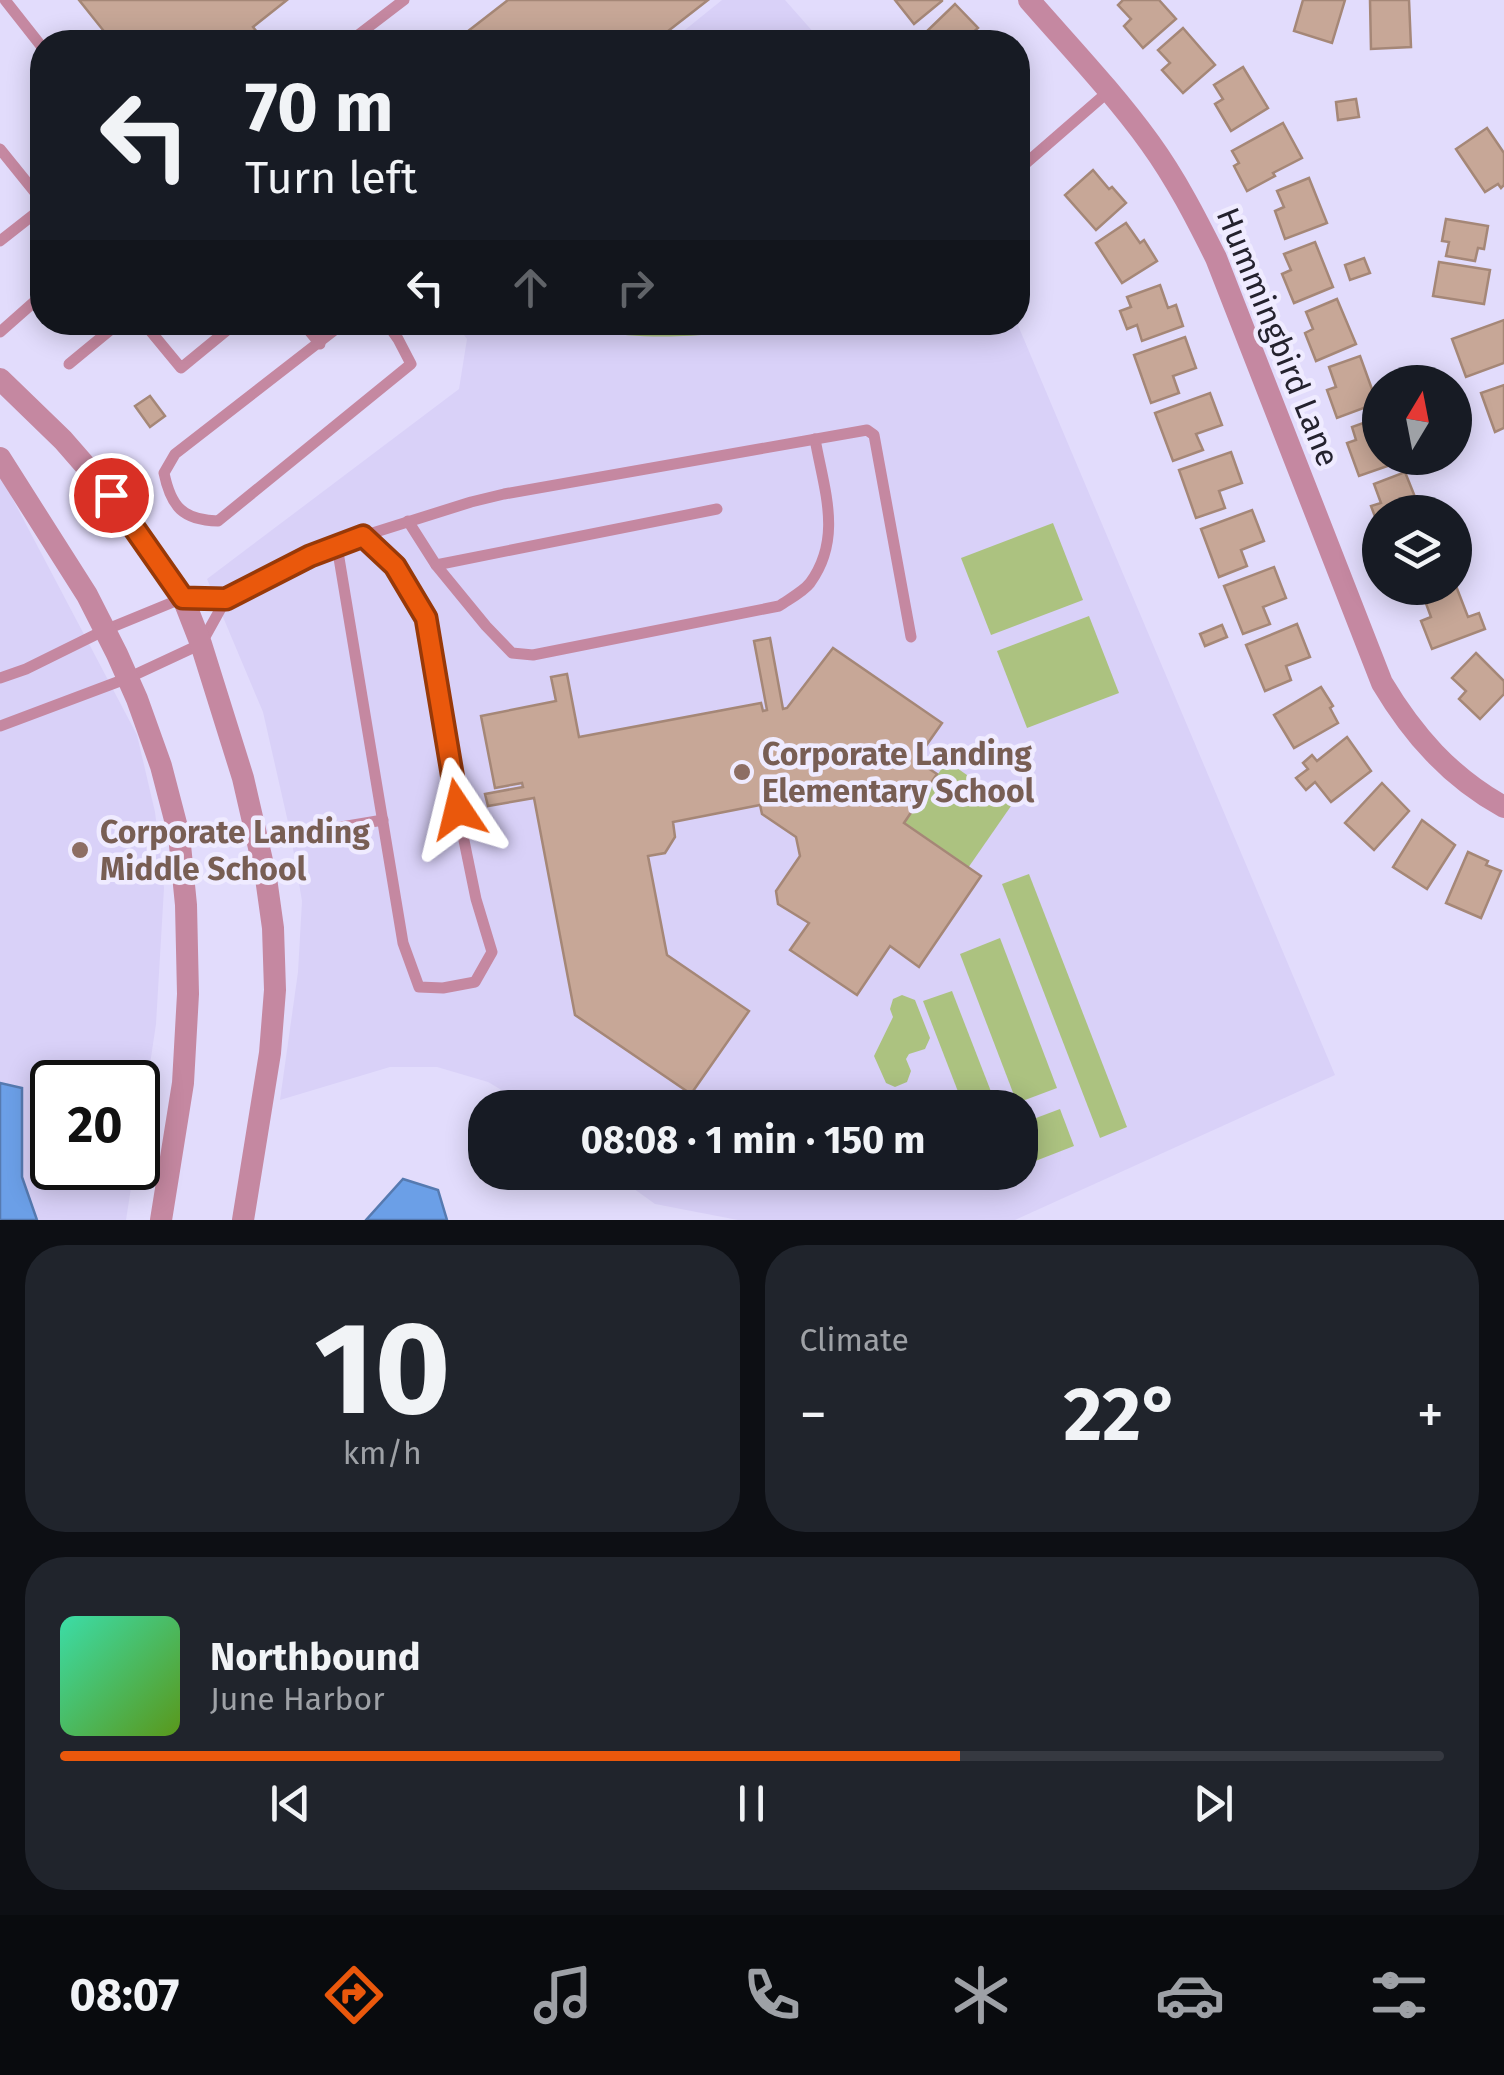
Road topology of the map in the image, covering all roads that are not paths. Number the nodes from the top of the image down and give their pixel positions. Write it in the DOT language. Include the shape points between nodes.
graph roads {
  1 [pos="6,0"];
  2 [pos="404,0"];
  3 [pos="1029,0"];
  4 [pos="365,30"];
  5 [pos="30,31"];
  6 [pos="1109,91"];
  7 [pos="0,150"];
  8 [pos="1030,160"];
  9 [pos="30,189"];
  10 [pos="30,215"];
  11 [pos="0,241"];
  12 [pos="30,306"];
  13 [pos="0,332"];
  14 [pos="105,335"];
  15 [pos="154,335"];
  16 [pos="220,335"];
  17 [pos="313,335"];
  18 [pos="331,335"];
  19 [pos="396,335"];
  20 [pos="320,344"];
  21 [pos="70,364"];
  22 [pos="0,378"];
  23 [pos="815,439"];
  24 [pos="0,458"];
  25 [pos="717,509"];
  26 [pos="408,522"];
  27 [pos="363,536"];
  28 [pos="337,546"];
  29 [pos="436,565"];
  30 [pos="183,598"];
  31 [pos="226,599"];
  32 [pos="105,630"];
  33 [pos="911,637"];
  34 [pos="201,644"];
  35 [pos="0,678"];
  36 [pos="128,678"];
  37 [pos="0,726"];
  38 [pos="1504,807"];
  39 [pos="383,820"];
  40 [pos="258,841"];
  41 [pos="161,1220"];
  42 [pos="244,1220"];
  1 -- 5 [label="lane"];
  2 -- 4 [label="lane"];
  3 -- 6 [label="street, Hummingbird Lane"];
  6 -- 8 [label="lane"];
  6 -- 38 [label="street, Hummingbird Lane" via="1186,199 1216,258 1382,683 1452,773"];
  7 -- 9 [label="lane"];
  10 -- 11 [label="lane"];
  12 -- 13 [label="lane"];
  14 -- 21 [label="lane"];
  15 -- 16 [label="lane" via="181,368"];
  17 -- 20 [label="lane"];
  18 -- 20 [label="lane"];
  19 -- 20 [label="lane" via="410,364 218,520 196,520 178,508 164,473 175,454"];
  22 -- 30 [label="street" via="111,495"];
  23 -- 26 [label="lane" via="504,494"];
  23 -- 29 [label="lane" via="828,550 809,586 779,606 533,655 512,652"];
  23 -- 33 [label="lane" via="874,434"];
  24 -- 32 [label="street"];
  25 -- 29 [label="lane"];
  26 -- 27 [label="lane"];
  26 -- 29 [label="lane"];
  27 -- 28 [label="lane"];
  27 -- 39 [label="lane" via="395,566 426,618 452,782 492,952 475,982 420,987 403,943"];
  28 -- 31 [label="lane"];
  28 -- 39 [label="lane"];
  30 -- 31 [label="lane"];
  30 -- 32 [label="lane"];
  30 -- 34 [label="street"];
  31 -- 34 [label="lane"];
  32 -- 35 [label="lane"];
  32 -- 36 [label="street"];
  34 -- 36 [label="lane"];
  34 -- 40 [label="street"];
  36 -- 37 [label="lane"];
  36 -- 41 [label="street" via="170,800 186,905 184,1083"];
  39 -- 40 [label="lane"];
  40 -- 42 [label="street" via="273,928 275,990"];
}
